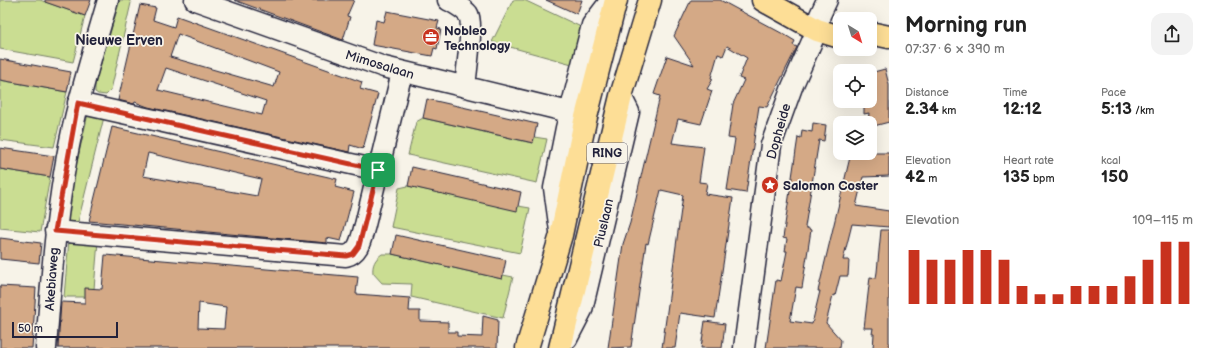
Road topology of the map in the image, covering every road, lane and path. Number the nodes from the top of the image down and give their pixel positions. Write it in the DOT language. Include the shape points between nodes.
graph roads {
  1 [pos="108,0"];
  2 [pos="195,0"];
  3 [pos="448,0"];
  4 [pos="611,0"];
  5 [pos="616,0"];
  6 [pos="650,0"];
  7 [pos="763,0"];
  8 [pos="796,0"];
  9 [pos="821,15"];
  10 [pos="833,20"];
  11 [pos="833,29"];
  12 [pos="877,35"];
  13 [pos="889,39"];
  14 [pos="877,42"];
  15 [pos="402,72"];
  16 [pos="465,87"];
  17 [pos="78,103"];
  18 [pos="569,112"];
  19 [pos="378,170"];
  20 [pos="55,231"];
  21 [pos="561,235"];
  22 [pos="46,348"];
  23 [pos="527,348"];
  24 [pos="561,348"];
  25 [pos="744,348"];
  1 -- 17 [label="street, Akebiaweg"];
  2 -- 15 [label="street, Mimosalaan"];
  3 -- 16 [label="street" via="470,16"];
  4 -- 18 [label="street" via="592,25"];
  5 -- 21 [label="main road, RING"];
  6 -- 24 [label="main road, Piuslaan / RING" via="621,96"];
  7 -- 9 [label="main road"];
  8 -- 9 [label="main road"];
  9 -- 10 [label="main road"];
  9 -- 11 [label="main road"];
  9 -- 25 [label="street, Dopheide" via="771,146"];
  12 -- 13 [label="main road"];
  13 -- 14 [label="main road"];
  15 -- 16 [label="street, Mimosalaan"];
  15 -- 19 [label="street"];
  16 -- 18 [label="street, Mimosalaan"];
  17 -- 19 [label="street"];
  17 -- 20 [label="street, Akebiaweg"];
  18 -- 21 [label="street" via="554,188"];
  19 -- 20 [label="street" via="359,246 353,254 346,256"];
  20 -- 22 [label="street, Akebiaweg"];
  21 -- 23 [label="main road, RING"];
}
